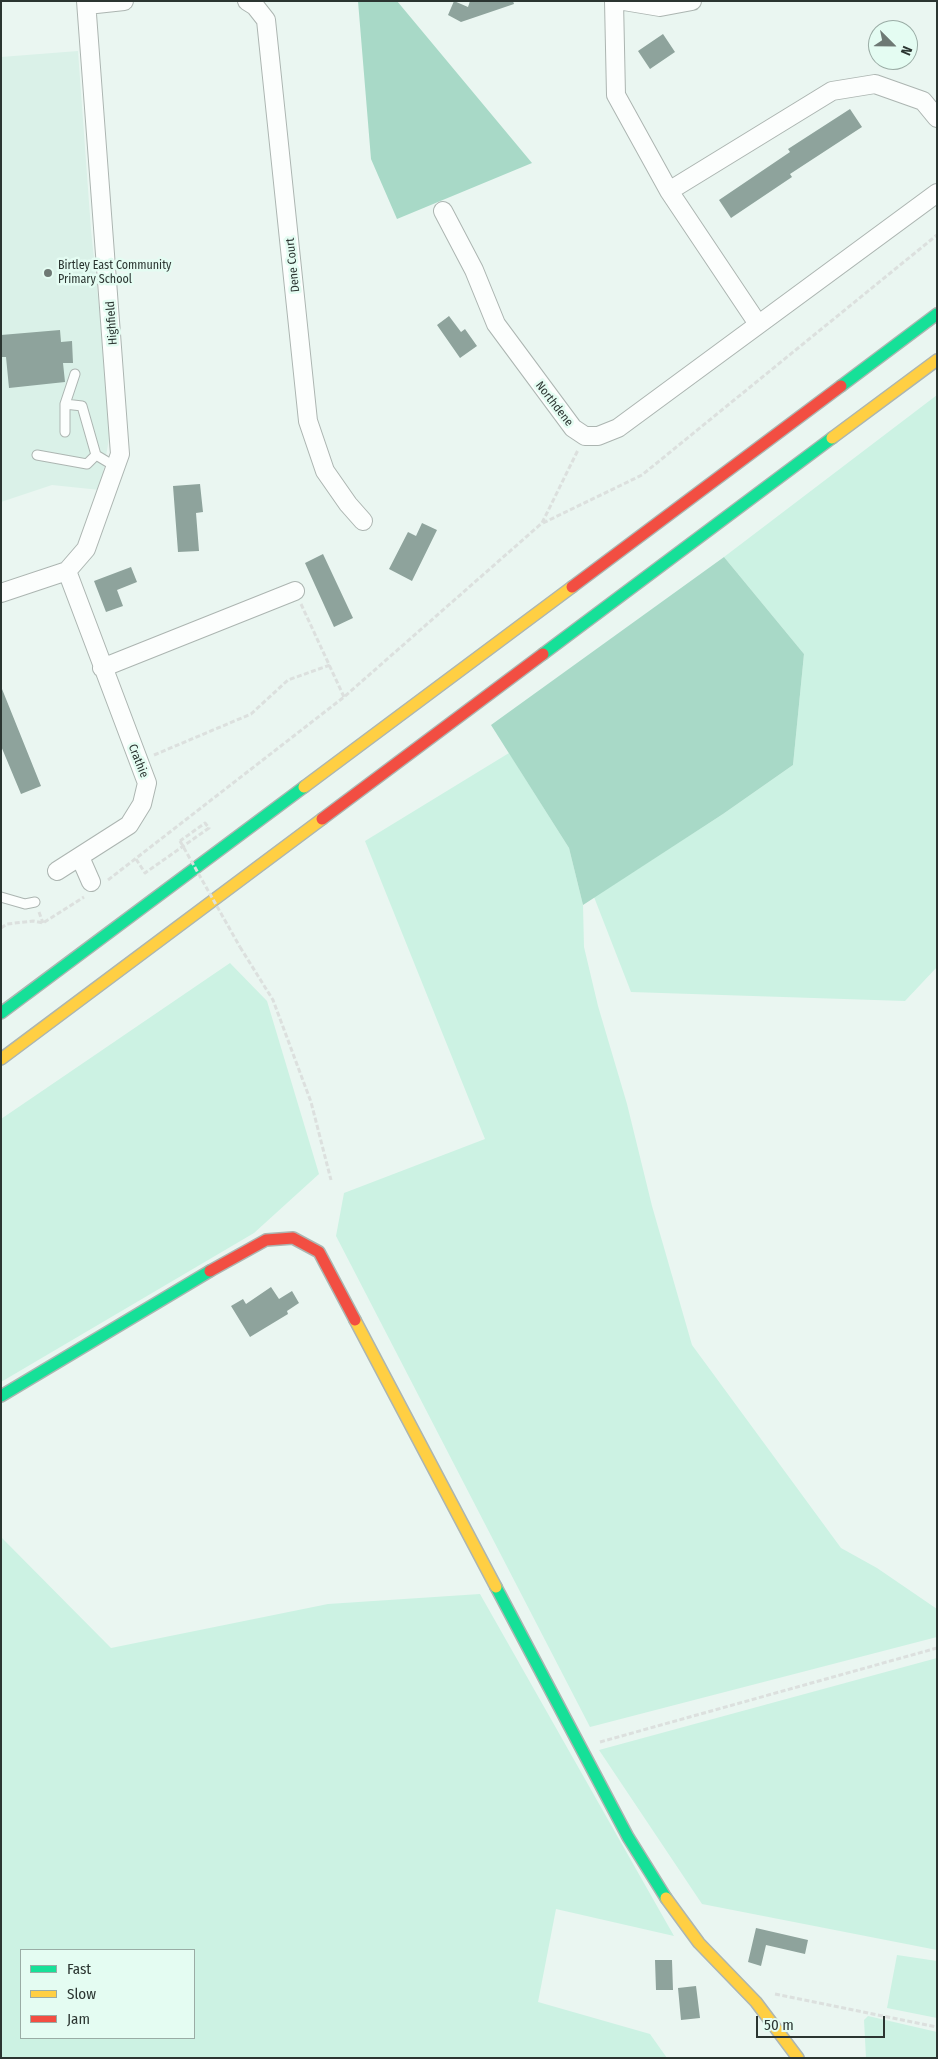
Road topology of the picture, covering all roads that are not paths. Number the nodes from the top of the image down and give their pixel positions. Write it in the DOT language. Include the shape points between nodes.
graph roads {
  1 [pos="124,1"];
  2 [pos="247,1"];
  3 [pos="614,1"];
  4 [pos="624,1"];
  5 [pos="692,1"];
  6 [pos="86,3"];
  7 [pos="937,118"];
  8 [pos="669,191"];
  9 [pos="937,193"];
  10 [pos="443,211"];
  11 [pos="937,314"];
  12 [pos="758,324"];
  13 [pos="937,360"];
  14 [pos="75,374"];
  15 [pos="65,404"];
  16 [pos="65,432"];
  17 [pos="37,455"];
  18 [pos="96,455"];
  19 [pos="116,467"];
  20 [pos="363,521"];
  21 [pos="67,571"];
  22 [pos="295,591"];
  23 [pos="1,593"];
  24 [pos="102,668"];
  25 [pos="80,857"];
  26 [pos="57,871"];
  27 [pos="92,888"];
  28 [pos="1,897"];
  29 [pos="35,902"];
  30 [pos="1,1013"];
  31 [pos="1,1059"];
  32 [pos="1,1396"];
  33 [pos="798,2058"];
  1 -- 6 [label="street"];
  2 -- 20 [label="street, Dene Court" via="266,20 308,420 325,471"];
  3 -- 8 [label="street" via="616,95"];
  4 -- 5 [label="street" via="660,7"];
  6 -- 19 [label="street, Highfield" via="117,388 120,454"];
  7 -- 8 [label="street" via="923,101 875,84 832,91"];
  8 -- 12 [label="street"];
  9 -- 12 [label="street, Northdene"];
  10 -- 12 [label="street, Northdene" via="474,270 496,324 573,428 585,436 598,436 618,428"];
  11 -- 30 [label="main road"];
  13 -- 31 [label="main road"];
  14 -- 15 [label="lane"];
  15 -- 16 [label="lane"];
  15 -- 18 [label="lane" via="82,406"];
  17 -- 18 [label="lane" via="87,464"];
  18 -- 19 [label="lane"];
  19 -- 21 [label="street, Highfield" via="86,549"];
  21 -- 23 [label="street"];
  21 -- 24 [label="street, Crathie"];
  22 -- 24 [label="street"];
  24 -- 25 [label="street, Crathie" via="146,783 142,804 129,824"];
  25 -- 26 [label="street, Crathie"];
  25 -- 27 [label="street"];
  28 -- 29 [label="lane" via="25,904"];
  32 -- 33 [label="main road" via="246,1249 266,1240 293,1238 319,1252 656,1883 699,1943 756,2002"];
}
